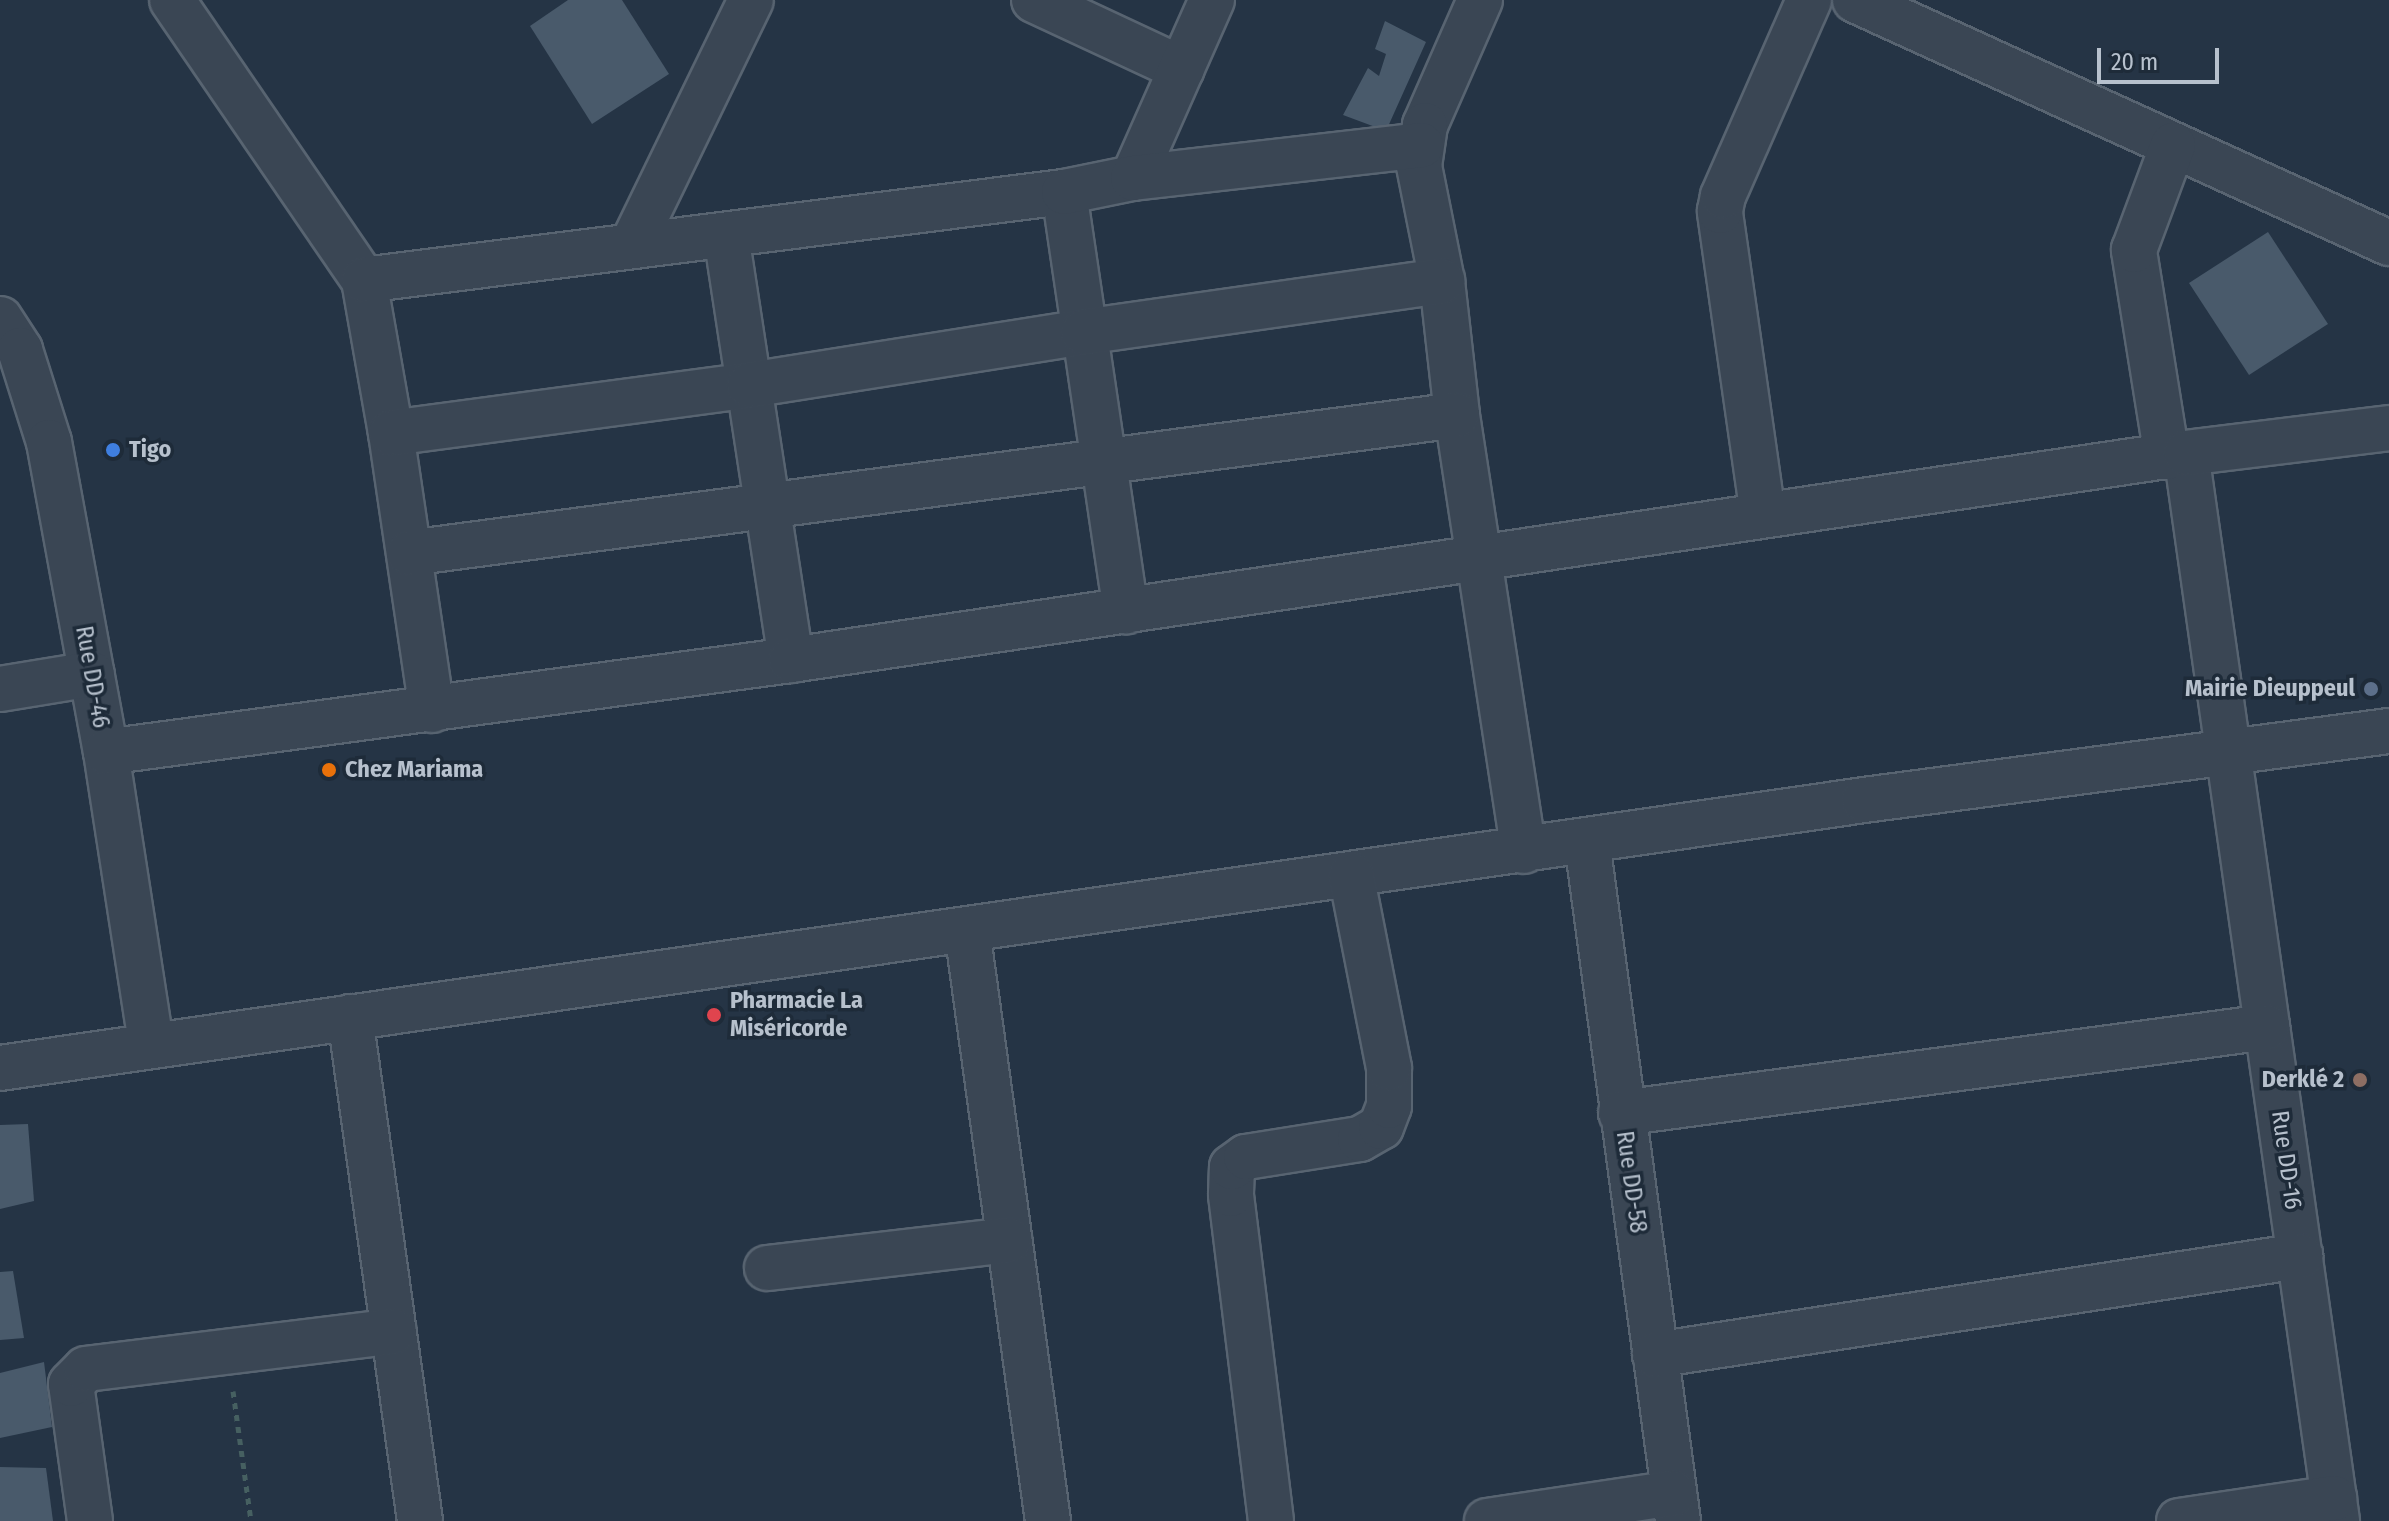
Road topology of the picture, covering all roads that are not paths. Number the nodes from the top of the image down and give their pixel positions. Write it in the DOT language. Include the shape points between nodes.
graph roads {
  1 [pos="172,0"];
  2 [pos="751,0"];
  3 [pos="1034,0"];
  4 [pos="1212,0"];
  5 [pos="1480,0"];
  6 [pos="1809,0"];
  7 [pos="1855,0"];
  8 [pos="1182,69"];
  9 [pos="1421,145"];
  10 [pos="2173,145"];
  11 [pos="1133,178"];
  12 [pos="1064,192"];
  13 [pos="726,235"];
  14 [pos="2389,243"];
  15 [pos="632,245"];
  16 [pos="364,280"];
  17 [pos="1442,281"];
  18 [pos="0,319"];
  19 [pos="1083,332"];
  20 [pos="749,385"];
  21 [pos="1457,415"];
  22 [pos="2389,428"];
  23 [pos="391,433"];
  24 [pos="2176,455"];
  25 [pos="1102,459"];
  26 [pos="766,507"];
  27 [pos="1763,515"];
  28 [pos="409,553"];
  29 [pos="1481,558"];
  30 [pos="1126,611"];
  31 [pos="791,660"];
  32 [pos="92,674"];
  33 [pos="0,689"];
  34 [pos="432,710"];
  35 [pos="2389,731"];
  36 [pos="106,752"];
  37 [pos="2230,752"];
  38 [pos="1587,842"];
  39 [pos="1524,851"];
  40 [pos="1351,875"];
  41 [pos="967,930"];
  42 [pos="350,1017"];
  43 [pos="2267,1027"];
  44 [pos="151,1044"];
  45 [pos="0,1068"];
  46 [pos="1621,1113"];
  47 [pos="1009,1240"];
  48 [pos="2300,1256"];
  49 [pos="767,1268"];
  50 [pos="394,1331"];
  51 [pos="1655,1355"];
  52 [pos="1676,1507"];
  53 [pos="2336,1509"];
  54 [pos="90,1521"];
  55 [pos="420,1521"];
  56 [pos="1048,1521"];
  57 [pos="1271,1521"];
  58 [pos="1487,1521"];
  59 [pos="2179,1521"];
  1 -- 16 [label="street"];
  2 -- 15 [label="street"];
  3 -- 8 [label="street"];
  4 -- 8 [label="street"];
  5 -- 9 [label="street"];
  6 -- 27 [label="street" via="1720,211"];
  7 -- 10 [label="street"];
  8 -- 11 [label="street"];
  9 -- 11 [label="street"];
  9 -- 17 [label="street" via="1419,166"];
  10 -- 14 [label="street"];
  10 -- 24 [label="street, Rue DD-16" via="2134,250"];
  11 -- 12 [label="street"];
  12 -- 13 [label="street"];
  12 -- 19 [label="street"];
  13 -- 15 [label="street"];
  13 -- 20 [label="street"];
  15 -- 16 [label="street"];
  16 -- 23 [label="street"];
  17 -- 19 [label="street"];
  17 -- 21 [label="street"];
  18 -- 32 [label="street, Rue DD-46" via="20,350 49,442"];
  19 -- 20 [label="street"];
  19 -- 25 [label="street"];
  20 -- 23 [label="street"];
  20 -- 26 [label="street"];
  21 -- 25 [label="street"];
  21 -- 29 [label="street"];
  22 -- 24 [label="street"];
  23 -- 28 [label="street"];
  24 -- 27 [label="street"];
  24 -- 37 [label="street, Rue DD-16"];
  25 -- 26 [label="street"];
  25 -- 30 [label="street"];
  26 -- 28 [label="street"];
  26 -- 31 [label="street"];
  27 -- 29 [label="street"];
  28 -- 34 [label="street"];
  29 -- 30 [label="street"];
  29 -- 39 [label="street"];
  30 -- 31 [label="street"];
  31 -- 34 [label="street"];
  32 -- 33 [label="street"];
  32 -- 36 [label="street, Rue DD-46"];
  34 -- 36 [label="street"];
  35 -- 37 [label="street"];
  36 -- 44 [label="street, Rue DD-46"];
  37 -- 38 [label="street"];
  37 -- 43 [label="street, Rue DD-16"];
  38 -- 39 [label="street"];
  38 -- 46 [label="street, Rue DD-58"];
  39 -- 40 [label="street"];
  40 -- 41 [label="street"];
  40 -- 57 [label="street" via="1389,1068 1389,1106 1381,1127 1360,1139 1246,1157 1232,1167"];
  41 -- 42 [label="street"];
  41 -- 47 [label="street"];
  42 -- 44 [label="street"];
  42 -- 50 [label="street"];
  43 -- 46 [label="street"];
  43 -- 48 [label="street, Rue DD-16"];
  44 -- 45 [label="street"];
  46 -- 51 [label="street, Rue DD-58"];
  47 -- 49 [label="street"];
  47 -- 56 [label="street"];
  48 -- 51 [label="street"];
  48 -- 53 [label="street, Rue DD-16"];
  50 -- 54 [label="street" via="86,1369 71,1384"];
  50 -- 55 [label="street"];
  51 -- 52 [label="street, Rue DD-58"];
  52 -- 58 [label="street"];
  53 -- 59 [label="street"];
}
